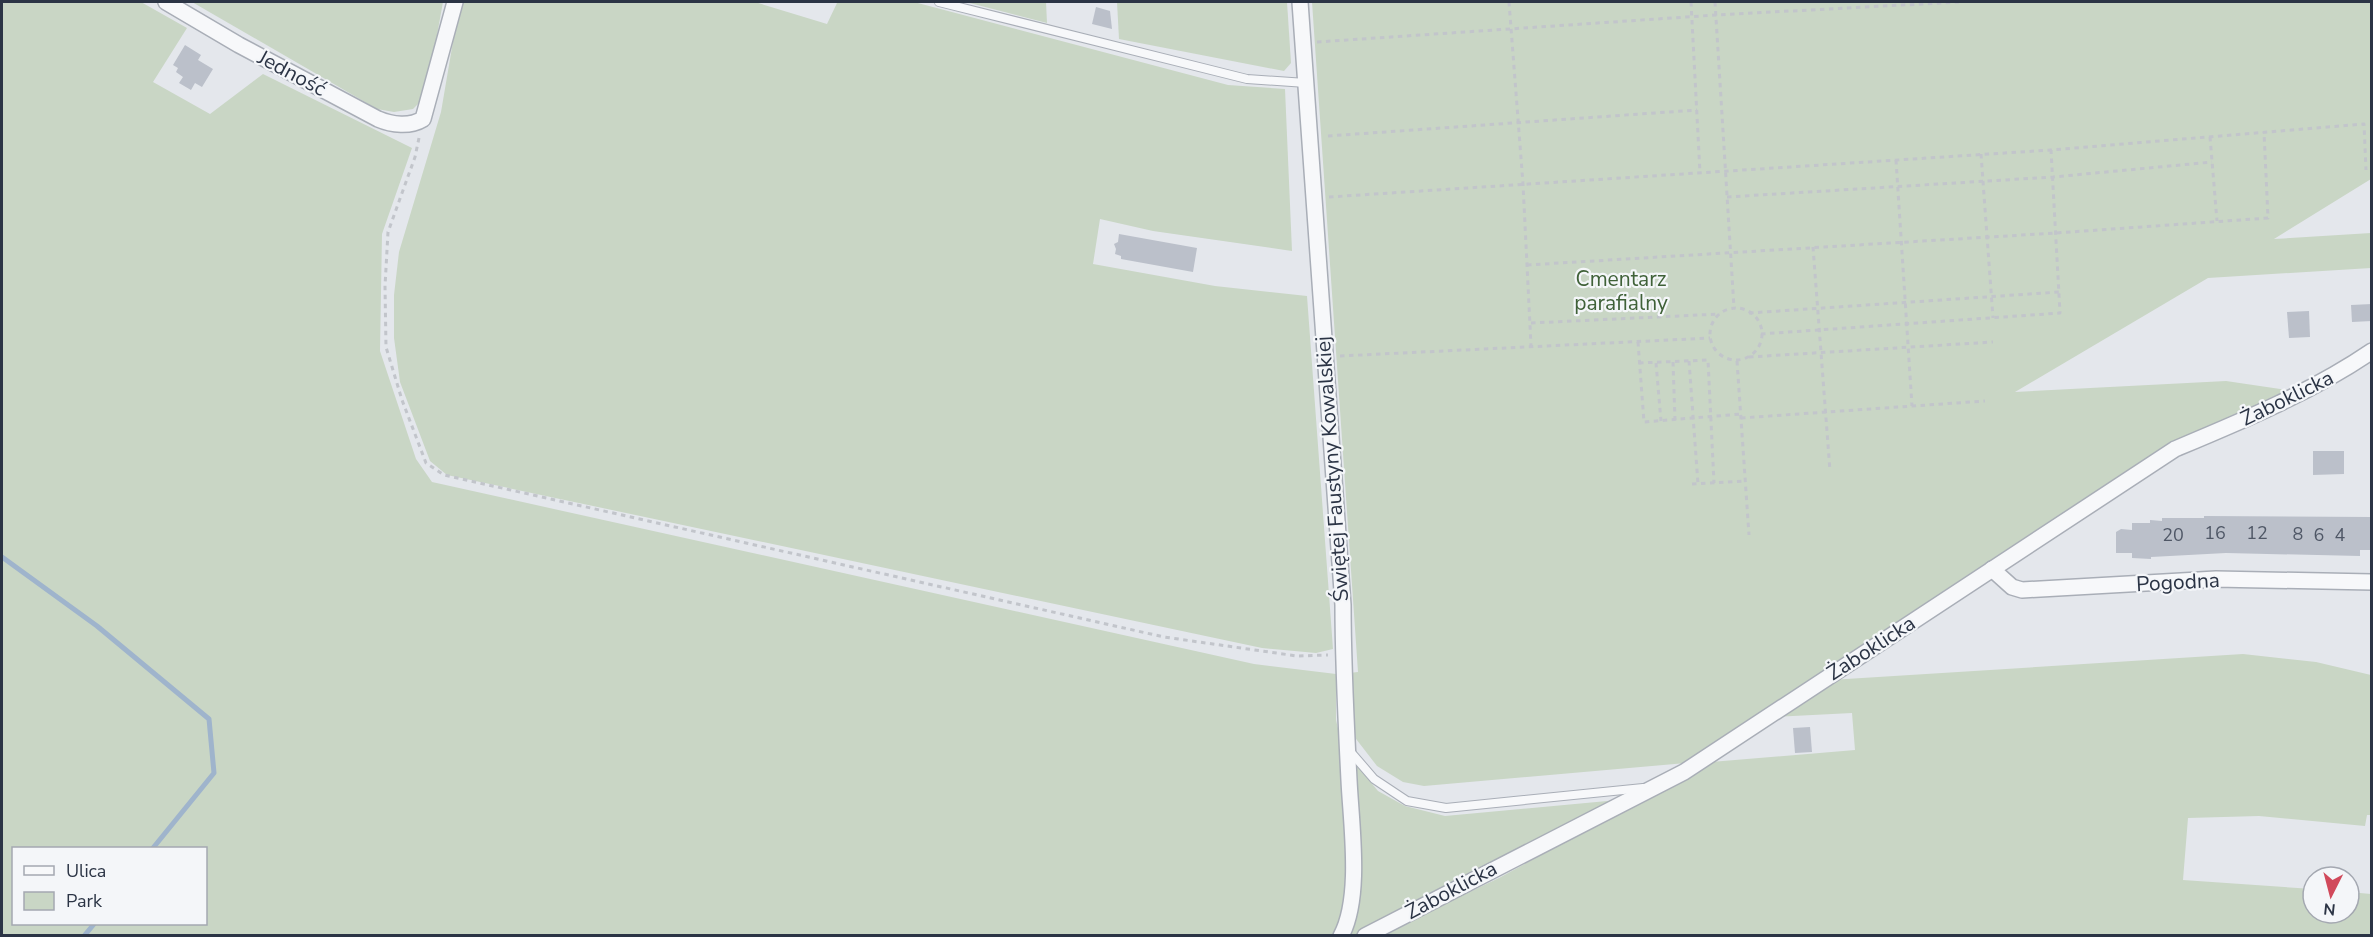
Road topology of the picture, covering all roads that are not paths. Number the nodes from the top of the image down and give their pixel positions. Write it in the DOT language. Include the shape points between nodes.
graph roads {
  1 [pos="166,2"];
  2 [pos="455,2"];
  3 [pos="939,2"];
  4 [pos="1299,2"];
  5 [pos="1306,83"];
  6 [pos="2372,351"];
  7 [pos="1992,569"];
  8 [pos="2372,582"];
  9 [pos="1347,748"];
  10 [pos="1651,788"];
  11 [pos="1341,936"];
  12 [pos="1365,936"];
  1 -- 2 [label="street, Jedność" via="378,119 396,124 423,119"];
  3 -- 5 [label="lane" via="1247,80"];
  4 -- 5 [label="street, Świętej Faustyny Kowalskiej"];
  5 -- 9 [label="street, Świętej Faustyny Kowalskiej" via="1342,605"];
  6 -- 7 [label="street, Żaboklicka" via="2334,375 2175,449"];
  7 -- 8 [label="street, Pogodna" via="2012,587 2022,590 2216,579"];
  7 -- 10 [label="street, Żaboklicka" via="1684,772"];
  9 -- 10 [label="lane" via="1374,779 1407,801 1446,808"];
  9 -- 11 [label="street, Świętej Faustyny Kowalskiej" via="1353,876 1346,927"];
  10 -- 12 [label="street, Żaboklicka"];
}
